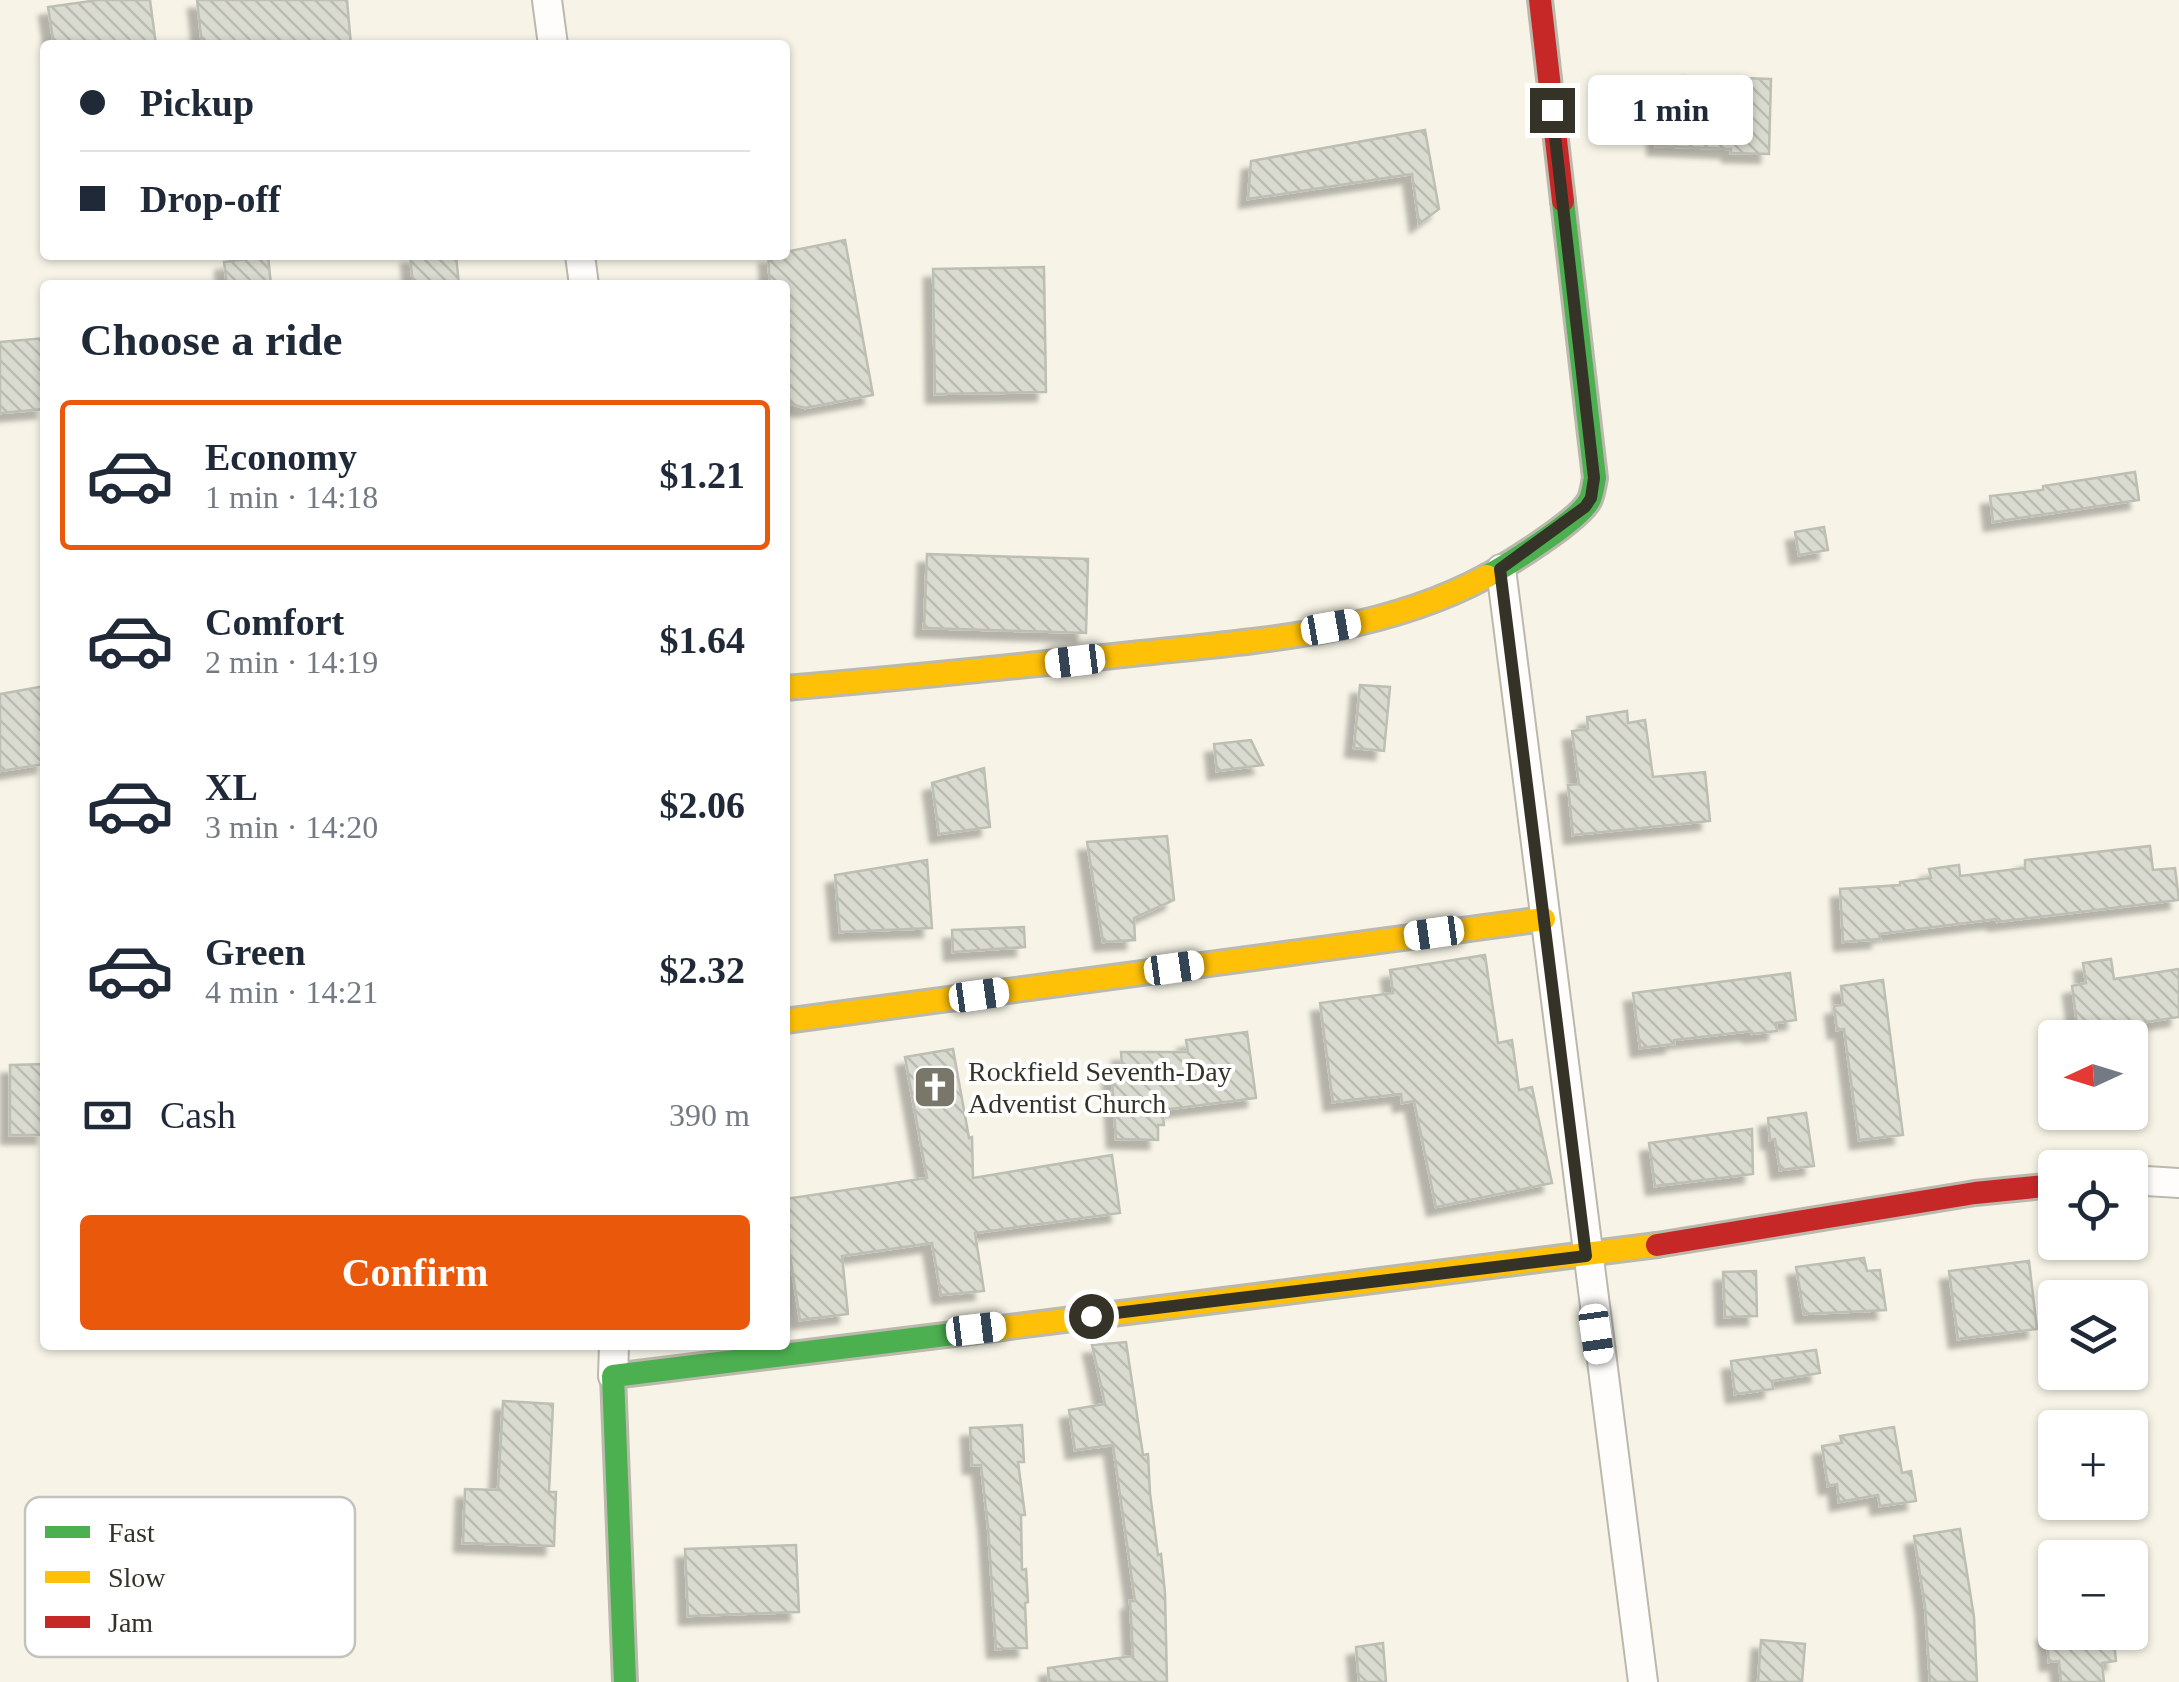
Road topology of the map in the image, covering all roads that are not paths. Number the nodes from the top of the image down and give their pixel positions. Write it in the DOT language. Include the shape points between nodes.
graph roads {
  1 [pos="547,0"];
  2 [pos="1540,0"];
  3 [pos="551,40"];
  4 [pos="1500,569"];
  5 [pos="790,688"];
  6 [pos="1544,919"];
  7 [pos="790,1021"];
  8 [pos="2148,1181"];
  9 [pos="2179,1183"];
  10 [pos="2038,1186"];
  11 [pos="1586,1256"];
  12 [pos="614,1350"];
  13 [pos="613,1376"];
  14 [pos="625,1682"];
  15 [pos="1643,1682"];
  1 -- 3 [label="street"];
  2 -- 4 [label="street" via="1594,478 1585,507"];
  4 -- 5 [label="street" via="1435,600 1366,621 1260,639"];
  4 -- 6 [label="street"];
  6 -- 7 [label="street"];
  6 -- 11 [label="street"];
  8 -- 9 [label="street"];
  10 -- 11 [label="street"];
  11 -- 13 [label="street"];
  11 -- 15 [label="street"];
  12 -- 13 [label="street"];
  13 -- 14 [label="street"];
}
